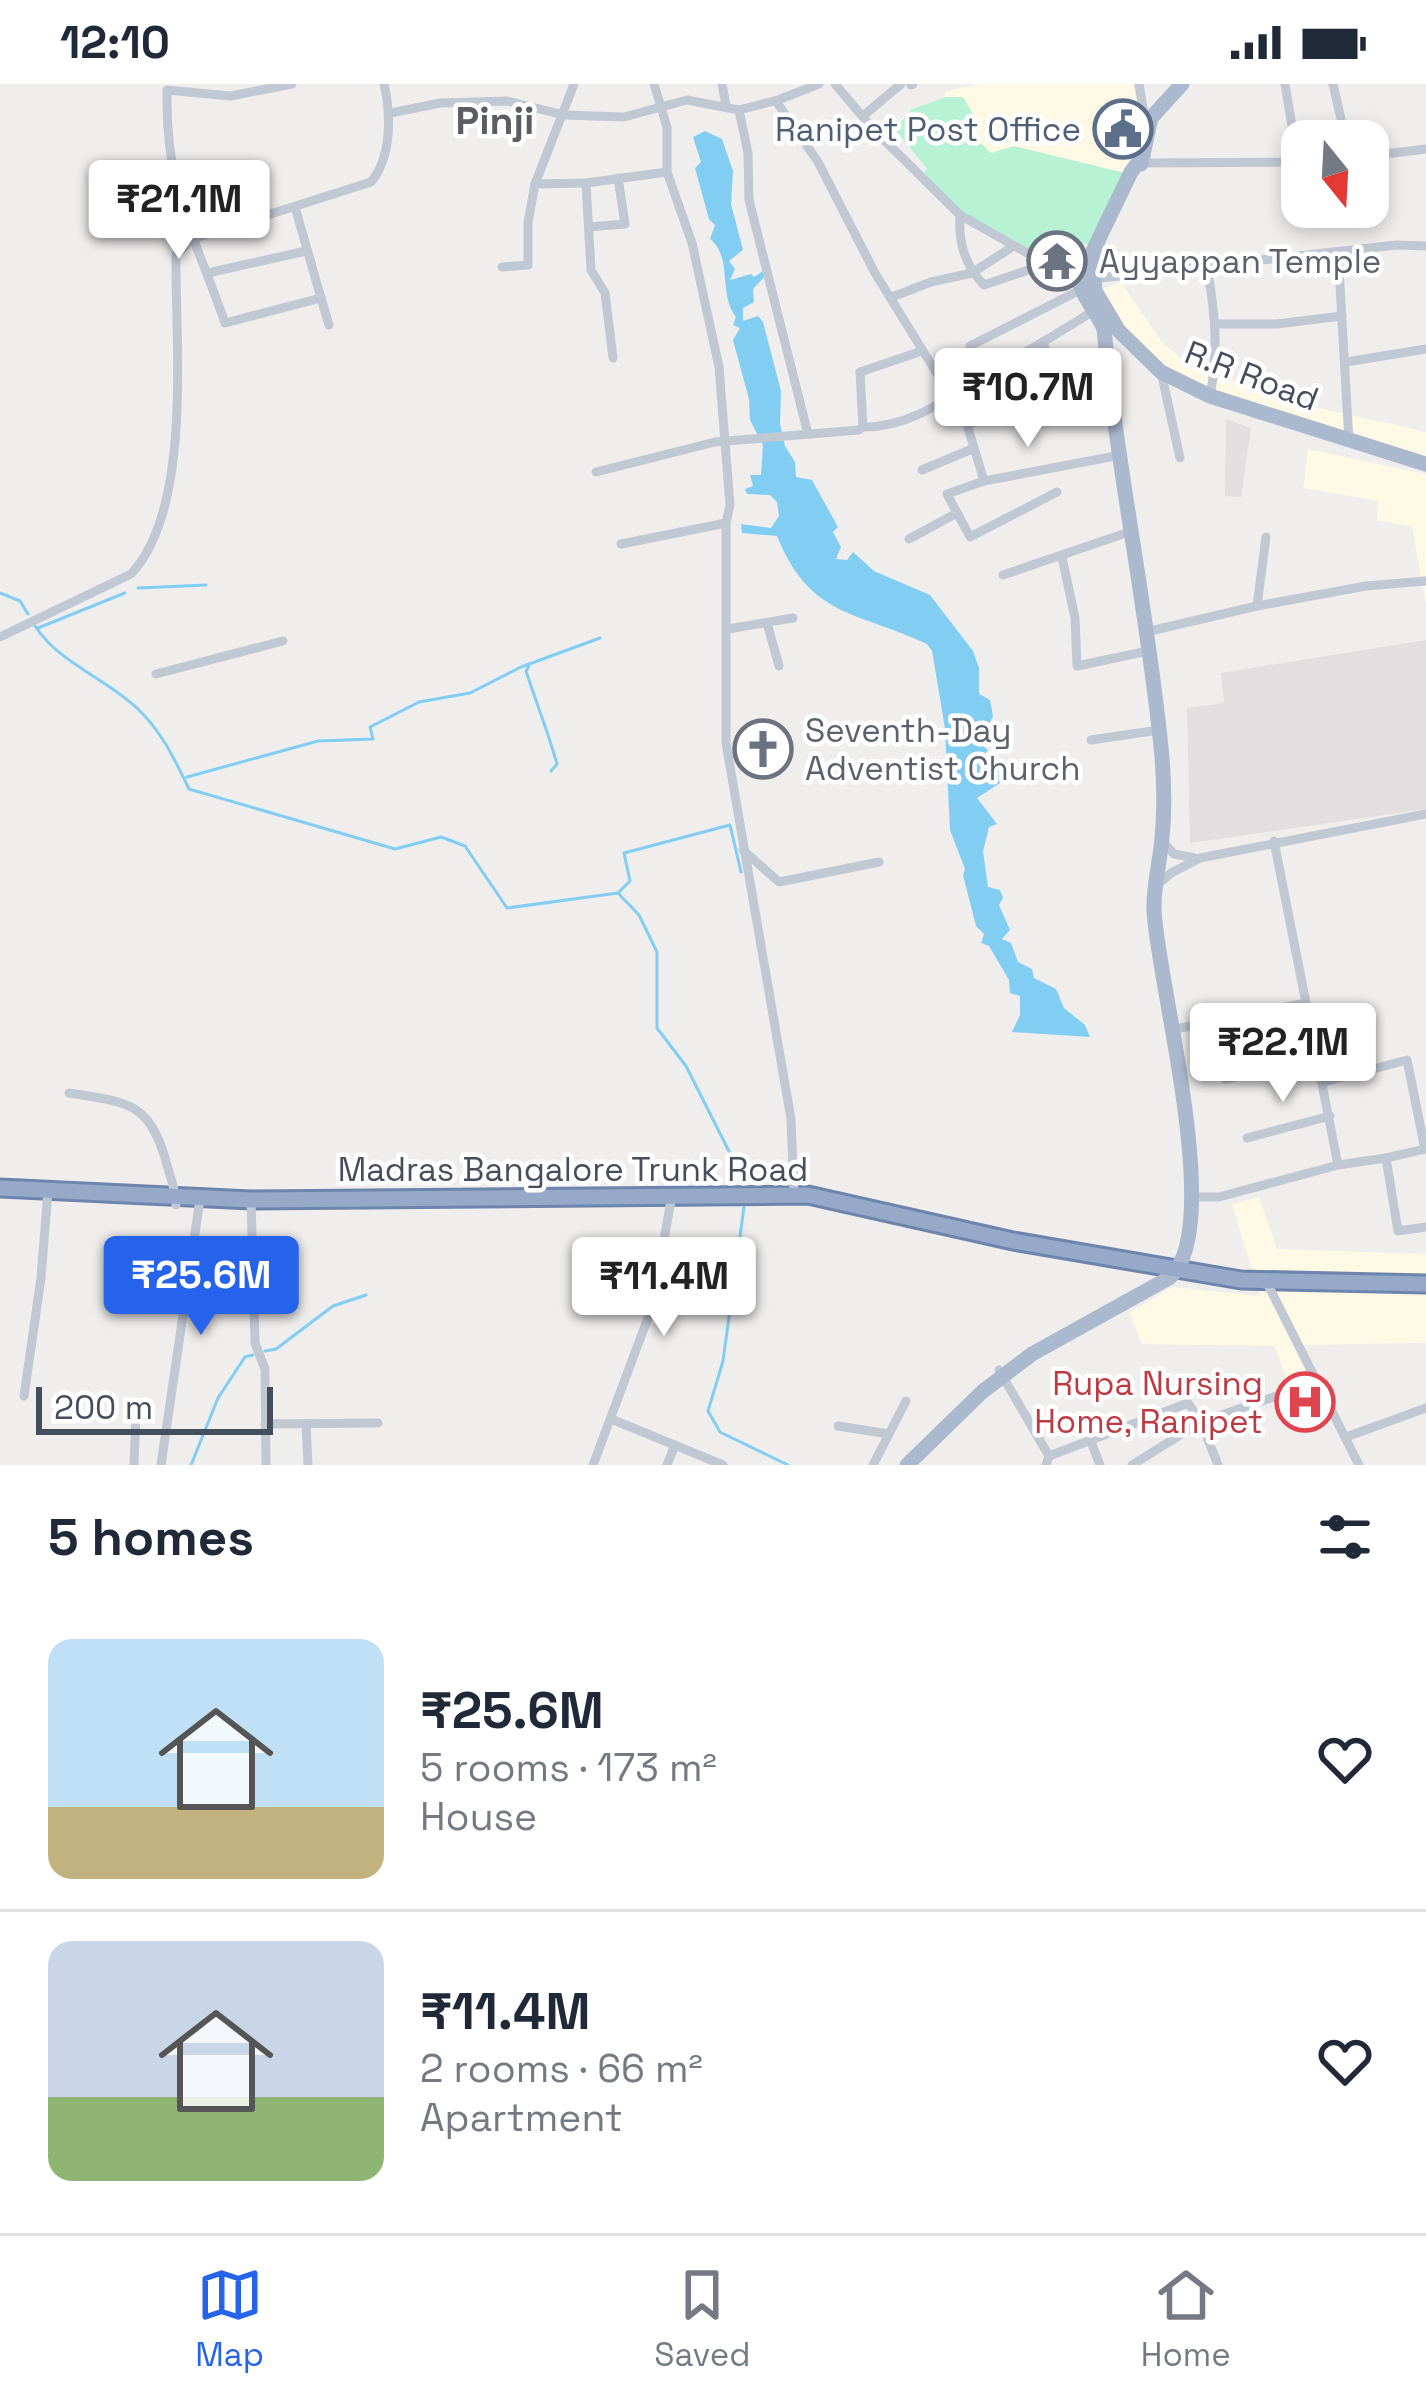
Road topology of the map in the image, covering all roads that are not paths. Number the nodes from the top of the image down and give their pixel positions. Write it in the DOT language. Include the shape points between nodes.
graph roads {
  1 [pos="292,84"];
  2 [pos="384,84"];
  3 [pos="574,84"];
  4 [pos="654,84"];
  5 [pos="688,84"];
  6 [pos="722,84"];
  7 [pos="819,84"];
  8 [pos="835,84"];
  9 [pos="902,84"];
  10 [pos="1139,84"];
  11 [pos="1173,84"];
  12 [pos="1182,84"];
  13 [pos="1285,84"];
  14 [pos="1334,84"];
  15 [pos="687,100"];
  16 [pos="776,101"];
  17 [pos="726,105"];
  18 [pos="660,107"];
  19 [pos="739,110"];
  20 [pos="391,113"];
  21 [pos="564,115"];
  22 [pos="863,116"];
  23 [pos="1292,120"];
  24 [pos="1342,120"];
  25 [pos="1150,127"];
  26 [pos="1426,149"];
  27 [pos="1389,153"];
  28 [pos="1281,162"];
  29 [pos="1138,166"];
  30 [pos="667,172"];
  31 [pos="618,178"];
  32 [pos="586,183"];
  33 [pos="536,184"];
  34 [pos="295,207"];
  35 [pos="959,215"];
  36 [pos="589,226"];
  37 [pos="192,239"];
  38 [pos="1426,246"];
  39 [pos="1012,247"];
  40 [pos="306,251"];
  41 [pos="1338,252"];
  42 [pos="1046,264"];
  43 [pos="1208,267"];
  44 [pos="502,268"];
  45 [pos="208,273"];
  46 [pos="972,273"];
  47 [pos="1084,280"];
  48 [pos="892,297"];
  49 [pos="321,298"];
  50 [pos="1096,309"];
  51 [pos="1342,316"];
  52 [pos="1216,324"];
  53 [pos="328,325"];
  54 [pos="1044,345"];
  55 [pos="1132,345"];
  56 [pos="970,346"];
  57 [pos="1426,350"];
  58 [pos="922,351"];
  59 [pos="1106,356"];
  60 [pos="614,358"];
  61 [pos="1346,362"];
  62 [pos="1161,372"];
  63 [pos="1210,396"];
  64 [pos="952,398"];
  65 [pos="1112,398"];
  66 [pos="1069,401"];
  67 [pos="967,424"];
  68 [pos="863,427"];
  69 [pos="808,434"];
  70 [pos="1349,441"];
  71 [pos="724,442"];
  72 [pos="972,449"];
  73 [pos="1121,455"];
  74 [pos="1180,458"];
  75 [pos="1426,464"];
  76 [pos="922,470"];
  77 [pos="596,472"];
  78 [pos="984,481"];
  79 [pos="1057,492"];
  80 [pos="957,513"];
  81 [pos="726,523"];
  82 [pos="1132,531"];
  83 [pos="1266,537"];
  84 [pos="909,539"];
  85 [pos="621,544"];
  86 [pos="1062,557"];
  87 [pos="1003,575"];
  88 [pos="1426,580"];
  89 [pos="1257,606"];
  90 [pos="793,618"];
  91 [pos="767,623"];
  92 [pos="728,629"];
  93 [pos="1146,632"];
  94 [pos="0,637"];
  95 [pos="283,641"];
  96 [pos="1148,651"];
  97 [pos="779,666"];
  98 [pos="156,674"];
  99 [pos="1159,730"];
  100 [pos="1091,740"];
  101 [pos="1426,814"];
  102 [pos="1162,841"];
  103 [pos="1274,841"];
  104 [pos="743,850"];
  105 [pos="1200,858"];
  106 [pos="879,862"];
  107 [pos="1155,888"];
  108 [pos="1306,1004"];
  109 [pos="1170,1030"];
  110 [pos="1319,1060"];
  111 [pos="1226,1078"];
  112 [pos="1324,1082"];
  113 [pos="69,1093"];
  114 [pos="1330,1116"];
  115 [pos="1247,1138"];
  116 [pos="1425,1149"];
  117 [pos="1385,1158"];
  118 [pos="1339,1165"];
  119 [pos="0,1192"];
  120 [pos="48,1195"];
  121 [pos="1192,1197"];
  122 [pos="672,1198"];
  123 [pos="794,1198"];
  124 [pos="176,1202"];
  125 [pos="251,1203"];
  126 [pos="200,1206"];
  127 [pos="1426,1227"];
  128 [pos="1168,1272"];
  129 [pos="1268,1285"];
  130 [pos="1426,1288"];
  131 [pos="1000,1373"];
  132 [pos="1317,1382"];
  133 [pos="24,1396"];
  134 [pos="906,1401"];
  135 [pos="1426,1408"];
  136 [pos="136,1413"];
  137 [pos="611,1419"];
  138 [pos="1201,1422"];
  139 [pos="378,1423"];
  140 [pos="265,1424"];
  141 [pos="306,1424"];
  142 [pos="838,1426"];
  143 [pos="889,1434"];
  144 [pos="1346,1437"];
  145 [pos="1090,1439"];
  146 [pos="675,1445"];
  147 [pos="1048,1460"];
  148 [pos="134,1465"];
  149 [pos="161,1465"];
  150 [pos="266,1465"];
  151 [pos="308,1465"];
  152 [pos="592,1465"];
  153 [pos="667,1465"];
  154 [pos="723,1465"];
  155 [pos="873,1465"];
  156 [pos="903,1465"];
  157 [pos="1100,1465"];
  158 [pos="1132,1465"];
  159 [pos="1218,1465"];
  160 [pos="1359,1465"];
  1 -- 37 [label="street" via="230,96 167,90 166,143"];
  2 -- 20 [label="street"];
  3 -- 21 [label="street"];
  4 -- 18 [label="street"];
  5 -- 15 [label="street"];
  6 -- 17 [label="street"];
  7 -- 16 [label="street"];
  8 -- 22 [label="street"];
  9 -- 22 [label="street"];
  10 -- 25 [label="street"];
  11 -- 25 [label="main road" via="1153,106"];
  12 -- 25 [label="main road"];
  13 -- 23 [label="street"];
  14 -- 24 [label="street"];
  15 -- 17 [label="street"];
  15 -- 18 [label="street"];
  16 -- 19 [label="street"];
  16 -- 48 [label="street"];
  17 -- 19 [label="street"];
  18 -- 21 [label="street" via="624,117"];
  18 -- 30 [label="street"];
  19 -- 69 [label="street" via="749,200"];
  20 -- 21 [label="street" via="507,101"];
  20 -- 34 [label="street" via="380,172 370,182"];
  21 -- 33 [label="street"];
  22 -- 35 [label="street"];
  25 -- 29 [label="main road"];
  26 -- 27 [label="street"];
  28 -- 29 [label="street"];
  29 -- 47 [label="main road"];
  30 -- 31 [label="street"];
  30 -- 71 [label="street" via="719,367"];
  31 -- 32 [label="street"];
  31 -- 36 [label="street" via="625,224"];
  32 -- 33 [label="street"];
  32 -- 36 [label="street"];
  33 -- 44 [label="street" via="528,265"];
  34 -- 37 [label="street"];
  34 -- 40 [label="street"];
  35 -- 39 [label="street"];
  35 -- 46 [label="street"];
  36 -- 60 [label="street" via="591,270 605,293"];
  37 -- 45 [label="street"];
  37 -- 94 [label="street" via="176,255 170,488 144,560 131,574"];
  38 -- 41 [label="street"];
  39 -- 42 [label="street"];
  39 -- 46 [label="street"];
  40 -- 45 [label="street"];
  40 -- 49 [label="street"];
  41 -- 43 [label="street"];
  41 -- 51 [label="street"];
  42 -- 46 [label="street" via="985,285"];
  42 -- 47 [label="street"];
  43 -- 47 [label="street"];
  43 -- 52 [label="street"];
  45 -- 49 [label="street" via="225,323"];
  46 -- 48 [label="street"];
  47 -- 50 [label="main road"];
  47 -- 55 [label="main road, R.R Road"];
  47 -- 56 [label="street"];
  48 -- 58 [label="street"];
  49 -- 53 [label="street"];
  50 -- 54 [label="street"];
  50 -- 59 [label="main road"];
  51 -- 52 [label="street"];
  51 -- 61 [label="street"];
  52 -- 63 [label="street"];
  54 -- 64 [label="street"];
  54 -- 66 [label="street"];
  55 -- 59 [label="main road"];
  55 -- 62 [label="main road, R.R Road"];
  57 -- 61 [label="street"];
  58 -- 64 [label="street"];
  58 -- 68 [label="street" via="860,371"];
  59 -- 65 [label="main road"];
  61 -- 70 [label="street"];
  62 -- 63 [label="main road, R.R Road"];
  62 -- 74 [label="street"];
  63 -- 70 [label="main road, R.R Road"];
  64 -- 67 [label="street"];
  64 -- 68 [label="street" via="905,420"];
  65 -- 66 [label="street"];
  65 -- 73 [label="main road"];
  66 -- 67 [label="street"];
  67 -- 72 [label="street"];
  68 -- 69 [label="street"];
  69 -- 71 [label="street"];
  70 -- 75 [label="main road, R.R Road"];
  71 -- 77 [label="street"];
  71 -- 81 [label="street"];
  72 -- 76 [label="street"];
  72 -- 78 [label="street"];
  73 -- 78 [label="street"];
  73 -- 82 [label="main road"];
  78 -- 80 [label="street" via="947,494"];
  79 -- 80 [label="street" via="970,537"];
  80 -- 84 [label="street"];
  81 -- 85 [label="street"];
  81 -- 92 [label="street"];
  82 -- 86 [label="street"];
  82 -- 93 [label="main road"];
  83 -- 89 [label="street"];
  86 -- 87 [label="street"];
  86 -- 96 [label="street" via="1077,666"];
  88 -- 89 [label="street"];
  89 -- 93 [label="street"];
  90 -- 91 [label="street"];
  91 -- 92 [label="street"];
  91 -- 97 [label="street"];
  92 -- 104 [label="street" via="726,743"];
  93 -- 96 [label="main road"];
  95 -- 98 [label="street"];
  96 -- 99 [label="main road"];
  99 -- 100 [label="street"];
  99 -- 102 [label="main road"];
  101 -- 103 [label="street"];
  102 -- 105 [label="street" via="1174,854"];
  102 -- 107 [label="main road"];
  103 -- 105 [label="street"];
  103 -- 108 [label="street"];
  104 -- 106 [label="street" via="779,882"];
  104 -- 123 [label="street" via="790,1119"];
  105 -- 107 [label="street"];
  107 -- 109 [label="main road"];
  108 -- 109 [label="street"];
  108 -- 110 [label="street"];
  109 -- 121 [label="main road"];
  110 -- 111 [label="street"];
  110 -- 112 [label="street"];
  112 -- 114 [label="street"];
  112 -- 116 [label="street" via="1407,1060"];
  113 -- 124 [label="street" via="118,1101 147,1117"];
  114 -- 115 [label="street"];
  114 -- 118 [label="street"];
  116 -- 117 [label="street"];
  117 -- 118 [label="street"];
  117 -- 127 [label="street" via="1398,1231"];
  118 -- 121 [label="street"];
  119 -- 120 [label="highway, Madras Bangalore Trunk Road"];
  120 -- 124 [label="highway, Madras Bangalore Trunk Road"];
  120 -- 133 [label="street"];
  121 -- 128 [label="main road" via="1188,1245"];
  122 -- 123 [label="highway, Madras Bangalore Trunk Road"];
  122 -- 125 [label="highway, Madras Bangalore Trunk Road"];
  122 -- 137 [label="street" via="652,1307"];
  123 -- 128 [label="highway, Madras Bangalore Trunk Road"];
  124 -- 125 [label="highway, Madras Bangalore Trunk Road"];
  124 -- 126 [label="highway"];
  125 -- 126 [label="highway"];
  125 -- 140 [label="street"];
  126 -- 149 [label="street"];
  128 -- 129 [label="highway, Madras Bangalore Trunk Road"];
  128 -- 131 [label="main road"];
  129 -- 130 [label="highway, Madras Bangalore Trunk Road"];
  129 -- 132 [label="street"];
  131 -- 147 [label="street"];
  131 -- 156 [label="main road"];
  132 -- 138 [label="street"];
  132 -- 144 [label="street"];
  134 -- 143 [label="street"];
  135 -- 144 [label="street"];
  136 -- 148 [label="street"];
  137 -- 146 [label="street"];
  137 -- 152 [label="street"];
  138 -- 145 [label="street" via="1188,1403"];
  138 -- 158 [label="street"];
  138 -- 159 [label="street"];
  139 -- 141 [label="street"];
  140 -- 141 [label="street"];
  140 -- 150 [label="street"];
  141 -- 151 [label="street"];
  142 -- 143 [label="street"];
  143 -- 155 [label="street"];
  144 -- 160 [label="street"];
  145 -- 147 [label="street"];
  145 -- 157 [label="street"];
  146 -- 153 [label="street"];
  146 -- 154 [label="street"];
}
